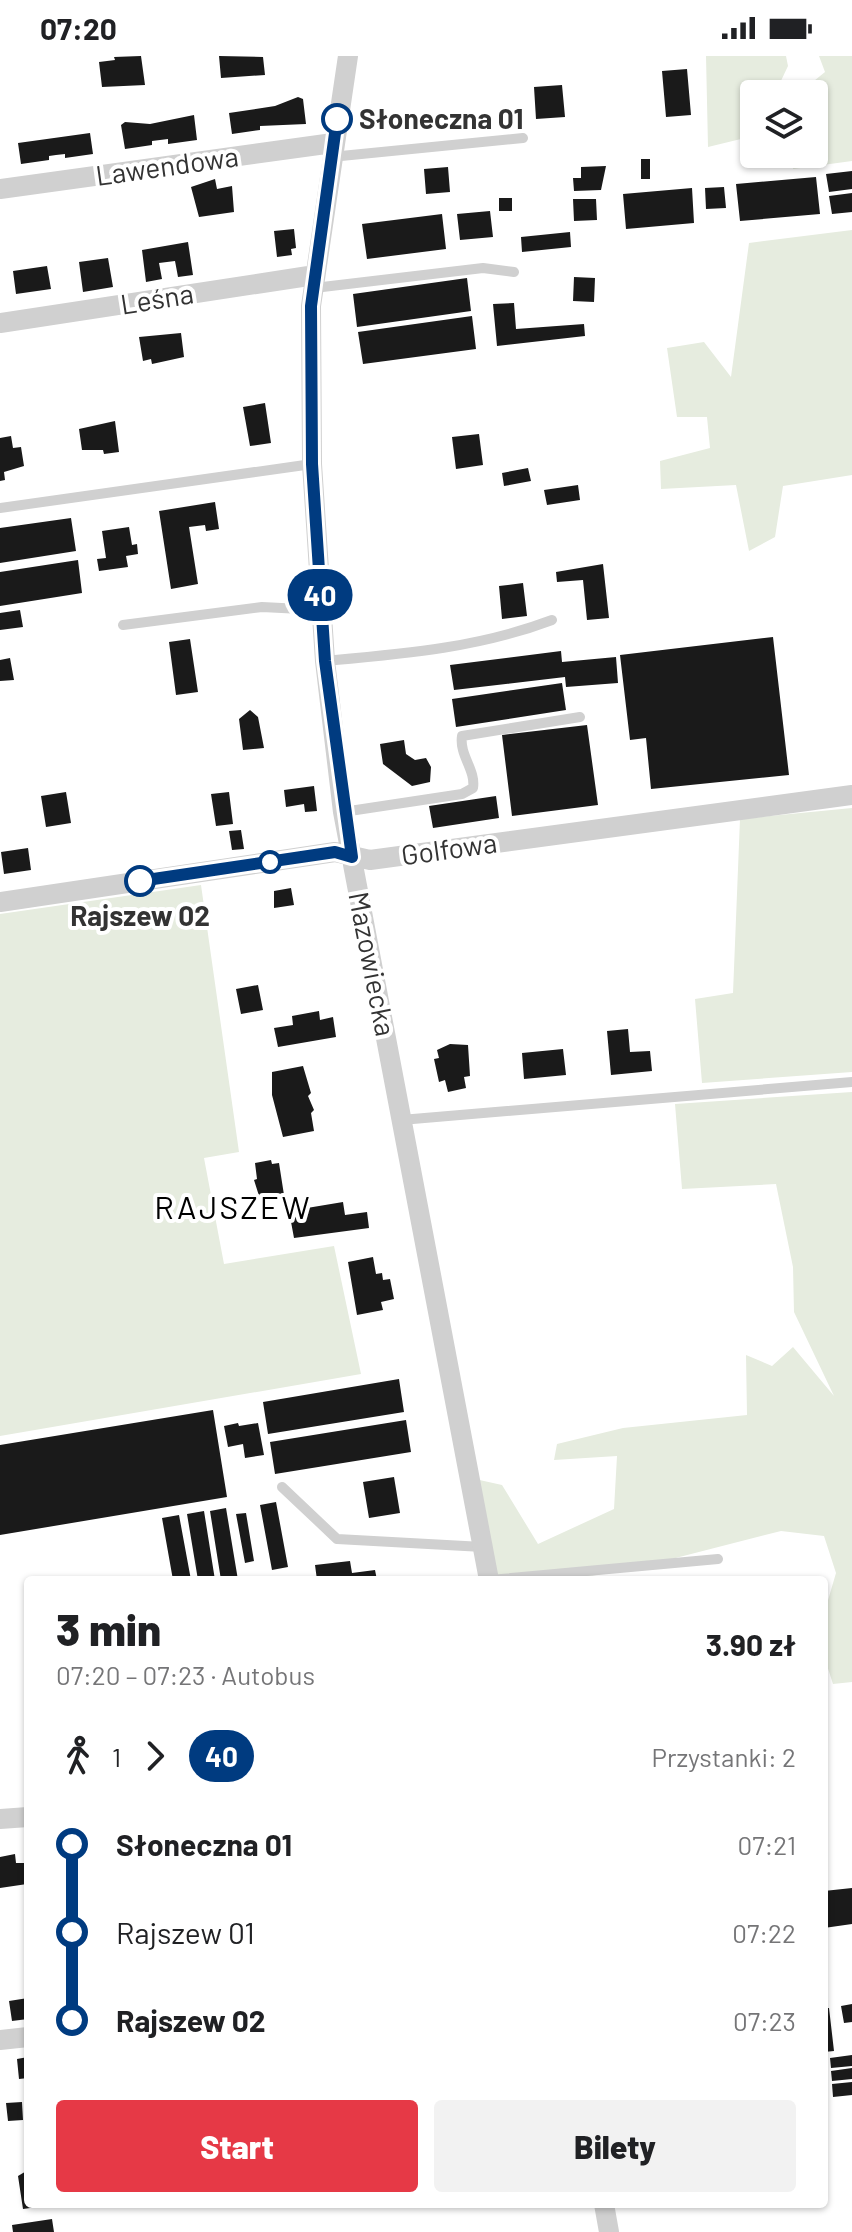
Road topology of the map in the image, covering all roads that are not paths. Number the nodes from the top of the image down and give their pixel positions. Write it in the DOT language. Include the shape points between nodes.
graph roads {
  1 [pos="348,56"];
  2 [pos="523,138"];
  3 [pos="332,150"];
  4 [pos="0,189"];
  5 [pos="514,272"];
  6 [pos="314,282"];
  7 [pos="0,323"];
  8 [pos="312,464"];
  9 [pos="0,508"];
  10 [pos="321,610"];
  11 [pos="552,620"];
  12 [pos="123,625"];
  13 [pos="325,661"];
  14 [pos="580,717"];
  15 [pos="852,795"];
  16 [pos="343,812"];
  17 [pos="352,857"];
  18 [pos="0,902"];
  19 [pos="852,1082"];
  20 [pos="401,1120"];
  21 [pos="282,1487"];
  22 [pos="483,1547"];
  23 [pos="718,1559"];
  24 [pos="488,1576"];
  25 [pos="533,1576"];
  26 [pos="24,1817"];
  27 [pos="0,1819"];
  28 [pos="24,2037"];
  29 [pos="0,2040"];
  30 [pos="605,2208"];
  31 [pos="609,2232"];
  1 -- 3 [label="street, Mazowiecka"];
  2 -- 3 [label="lane"];
  3 -- 4 [label="street, Lawendowa"];
  3 -- 6 [label="street, Mazowiecka"];
  5 -- 6 [label="lane" via="483,268"];
  6 -- 7 [label="street, Leśna"];
  6 -- 8 [label="street, Mazowiecka"];
  8 -- 9 [label="lane"];
  8 -- 10 [label="street, Mazowiecka"];
  10 -- 12 [label="lane" via="262,607"];
  10 -- 13 [label="street, Mazowiecka"];
  11 -- 13 [label="lane" via="506,638 433,652"];
  13 -- 16 [label="street, Mazowiecka"];
  14 -- 16 [label="lane" via="462,736 474,779 473,788 462,794"];
  15 -- 17 [label="street, Golfowa" via="370,860"];
  16 -- 17 [label="street, Mazowiecka"];
  17 -- 18 [label="street, Golfowa" via="335,852"];
  17 -- 20 [label="street, Mazowiecka"];
  19 -- 20 [label="lane"];
  20 -- 22 [label="street, Mazowiecka"];
  21 -- 22 [label="lane" via="337,1539"];
  22 -- 24 [label="street, Mazowiecka"];
  23 -- 25 [label="lane"];
  26 -- 27 [label="street"];
  28 -- 29 [label="street"];
  30 -- 31 [label="street"];
}
